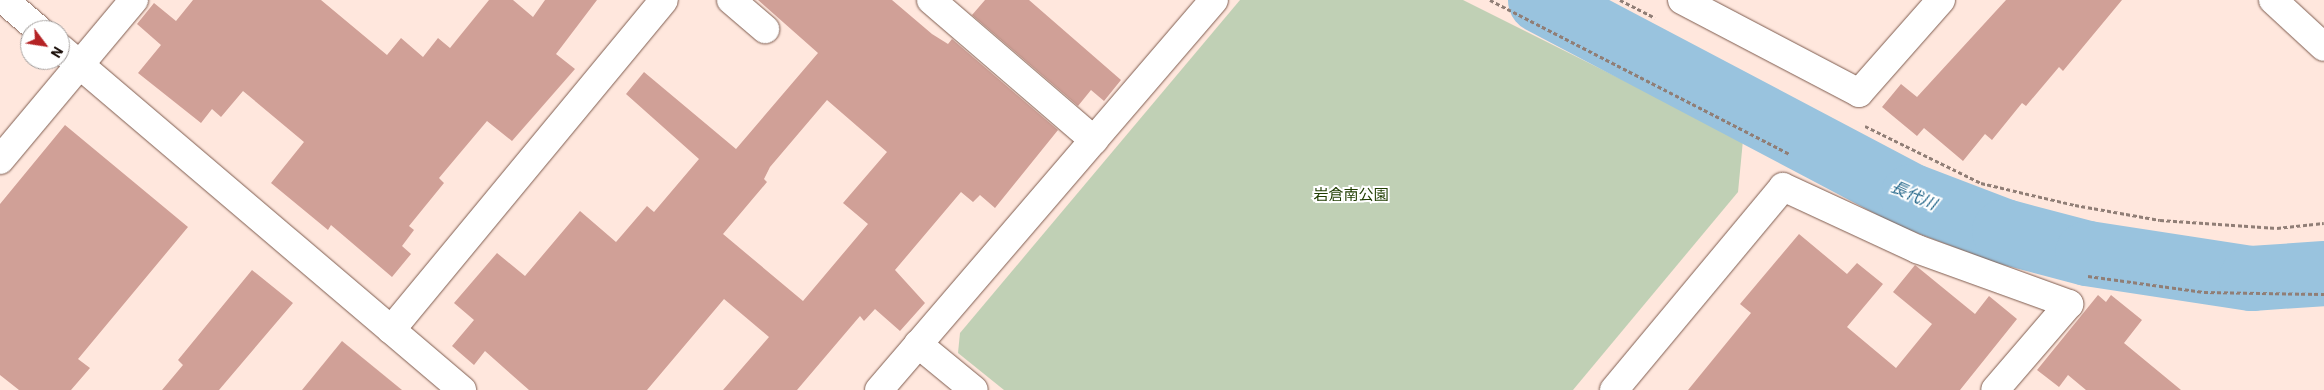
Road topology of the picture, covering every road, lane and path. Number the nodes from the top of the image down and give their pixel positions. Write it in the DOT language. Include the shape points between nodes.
graph roads {
  1 [pos="4,0"];
  2 [pos="134,0"];
  3 [pos="664,0"];
  4 [pos="731,0"];
  5 [pos="931,0"];
  6 [pos="1214,0"];
  7 [pos="1490,0"];
  8 [pos="1620,0"];
  9 [pos="1682,0"];
  10 [pos="1941,0"];
  11 [pos="2273,0"];
  12 [pos="27,20"];
  13 [pos="1664,22"];
  14 [pos="764,28"];
  15 [pos="2324,46"];
  16 [pos="70,56"];
  17 [pos="61,70"];
  18 [pos="1856,122"];
  19 [pos="1094,140"];
  20 [pos="1796,157"];
  21 [pos="0,160"];
  22 [pos="2324,223"];
  23 [pos="2077,273"];
  24 [pos="2324,294"];
  25 [pos="392,330"];
  26 [pos="918,344"];
  27 [pos="2008,386"];
  28 [pos="462,390"];
  29 [pos="879,390"];
  30 [pos="974,390"];
  31 [pos="1614,390"];
  1 -- 12 [label="street"];
  2 -- 16 [label="street"];
  3 -- 25 [label="street"];
  4 -- 14 [label="street"];
  5 -- 19 [label="street"];
  6 -- 19 [label="street"];
  7 -- 20 [label="path"];
  8 -- 13 [label="path"];
  9 -- 10 [label="street" via="1859,93"];
  11 -- 15 [label="street"];
  16 -- 25 [label="street"];
  17 -- 21 [label="street"];
  18 -- 22 [label="path" via="1981,183 2075,205 2160,220 2277,228"];
  19 -- 26 [label="street"];
  23 -- 24 [label="path" via="2204,292"];
  25 -- 28 [label="street"];
  26 -- 29 [label="street"];
  26 -- 30 [label="street"];
  27 -- 31 [label="street" via="2069,304 1917,249 1783,187"];
}
